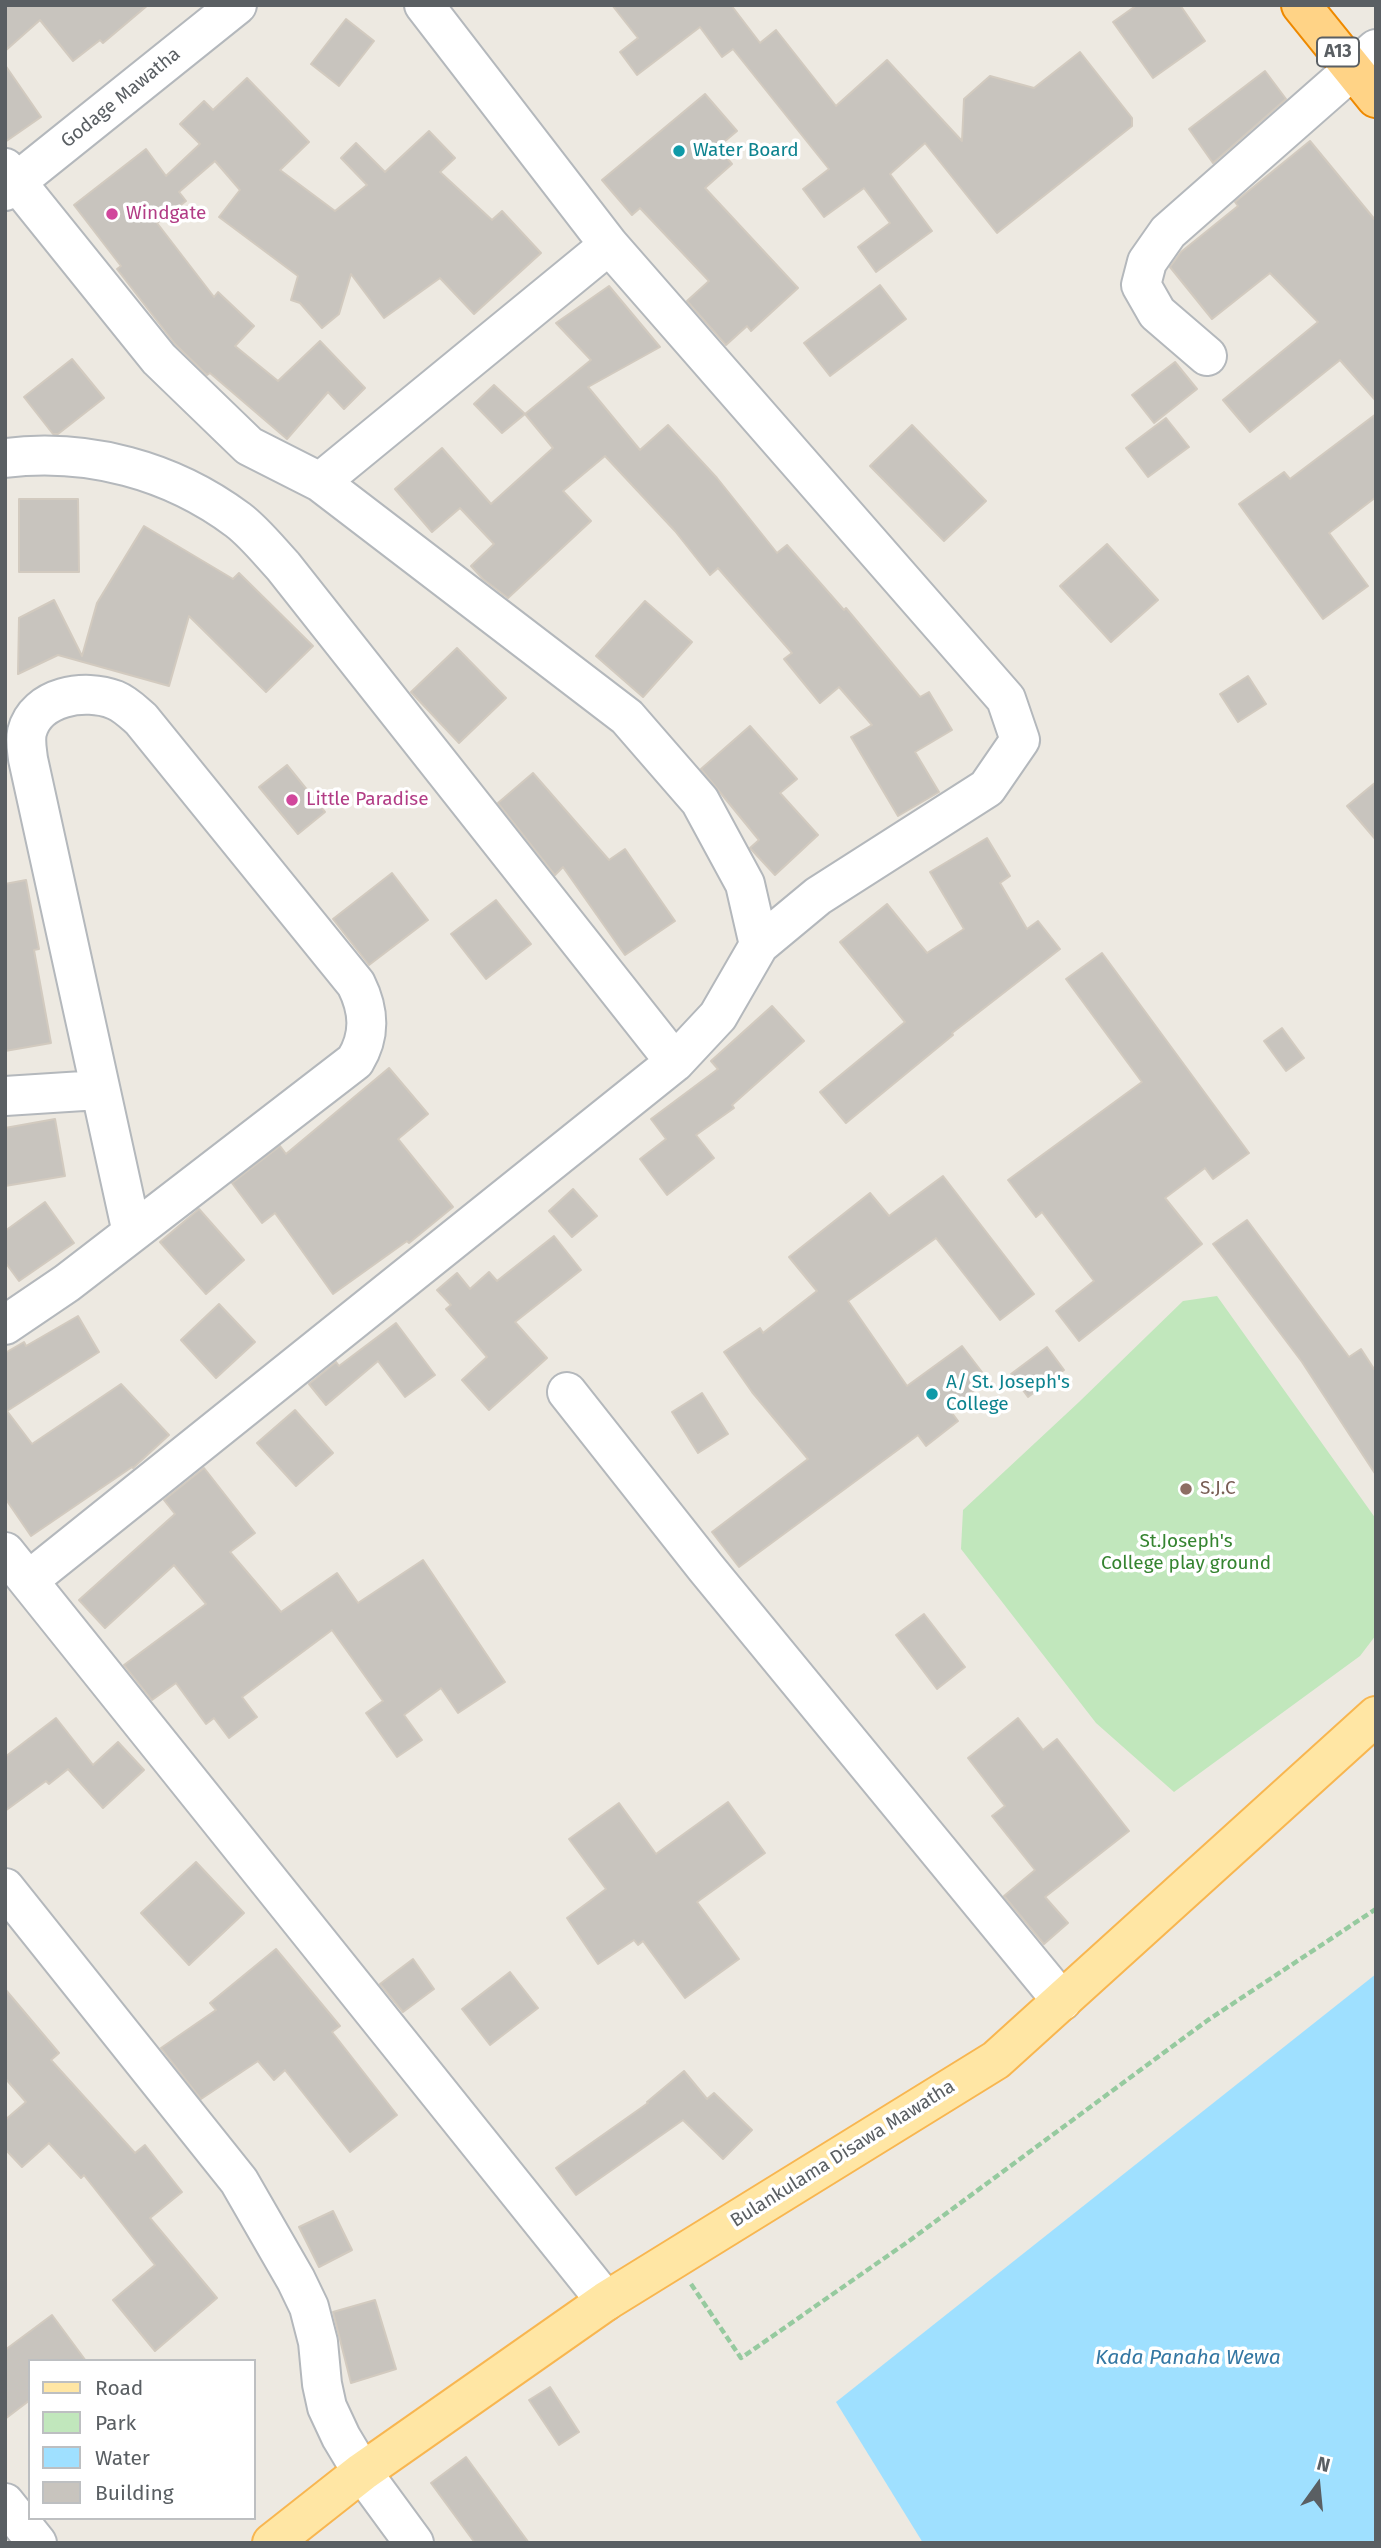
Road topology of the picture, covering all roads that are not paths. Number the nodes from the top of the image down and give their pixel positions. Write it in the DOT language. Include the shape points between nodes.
graph roads {
  1 [pos="237,5"];
  2 [pos="424,5"];
  3 [pos="1301,5"];
  4 [pos="1368,73"];
  5 [pos="9,180"];
  6 [pos="610,245"];
  7 [pos="1207,356"];
  8 [pos="5,458"];
  9 [pos="320,482"];
  10 [pos="759,945"];
  11 [pos="676,1062"];
  12 [pos="99,1090"];
  13 [pos="5,1096"];
  14 [pos="132,1233"];
  15 [pos="5,1325"];
  16 [pos="567,1392"];
  17 [pos="17,1566"];
  18 [pos="1376,1716"];
  19 [pos="5,1888"];
  20 [pos="1062,2001"];
  21 [pos="606,2301"];
  22 [pos="362,2472"];
  23 [pos="5,2502"];
  24 [pos="37,2543"];
  25 [pos="272,2543"];
  26 [pos="414,2543"];
  1 -- 5 [label="street, Godage Mawatha"];
  2 -- 6 [label="street"];
  3 -- 4 [label="highway, A13"];
  4 -- 7 [label="street" via="1168,232 1147,262 1141,285 1157,313"];
  5 -- 9 [label="street" via="159,359 249,446"];
  6 -- 9 [label="street"];
  6 -- 10 [label="street" via="1006,699 1020,740 987,788 818,895"];
  8 -- 11 [label="street" via="91,458 136,467 187,488 239,521 284,566"];
  9 -- 10 [label="street" via="626,717 700,801 746,884"];
  10 -- 11 [label="street" via="718,1016"];
  11 -- 17 [label="street"];
  12 -- 13 [label="street"];
  12 -- 14 [label="street"];
  12 -- 14 [label="street" via="26,743 28,729 43,708 78,695 116,700 141,719 356,984 368,1017 355,1061"];
  14 -- 15 [label="street"];
  16 -- 20 [label="street"];
  17 -- 21 [label="street"];
  18 -- 20 [label="main road, Bulankulama Disawa Mawatha"];
  19 -- 22 [label="street" via="239,2181 309,2307 327,2407"];
  20 -- 21 [label="main road, Bulankulama Disawa Mawatha" via="996,2060"];
  21 -- 22 [label="main road, Bulankulama Disawa Mawatha"];
  22 -- 25 [label="main road, Bulankulama Disawa Mawatha"];
  22 -- 26 [label="street"];
  23 -- 24 [label="street"];
}
